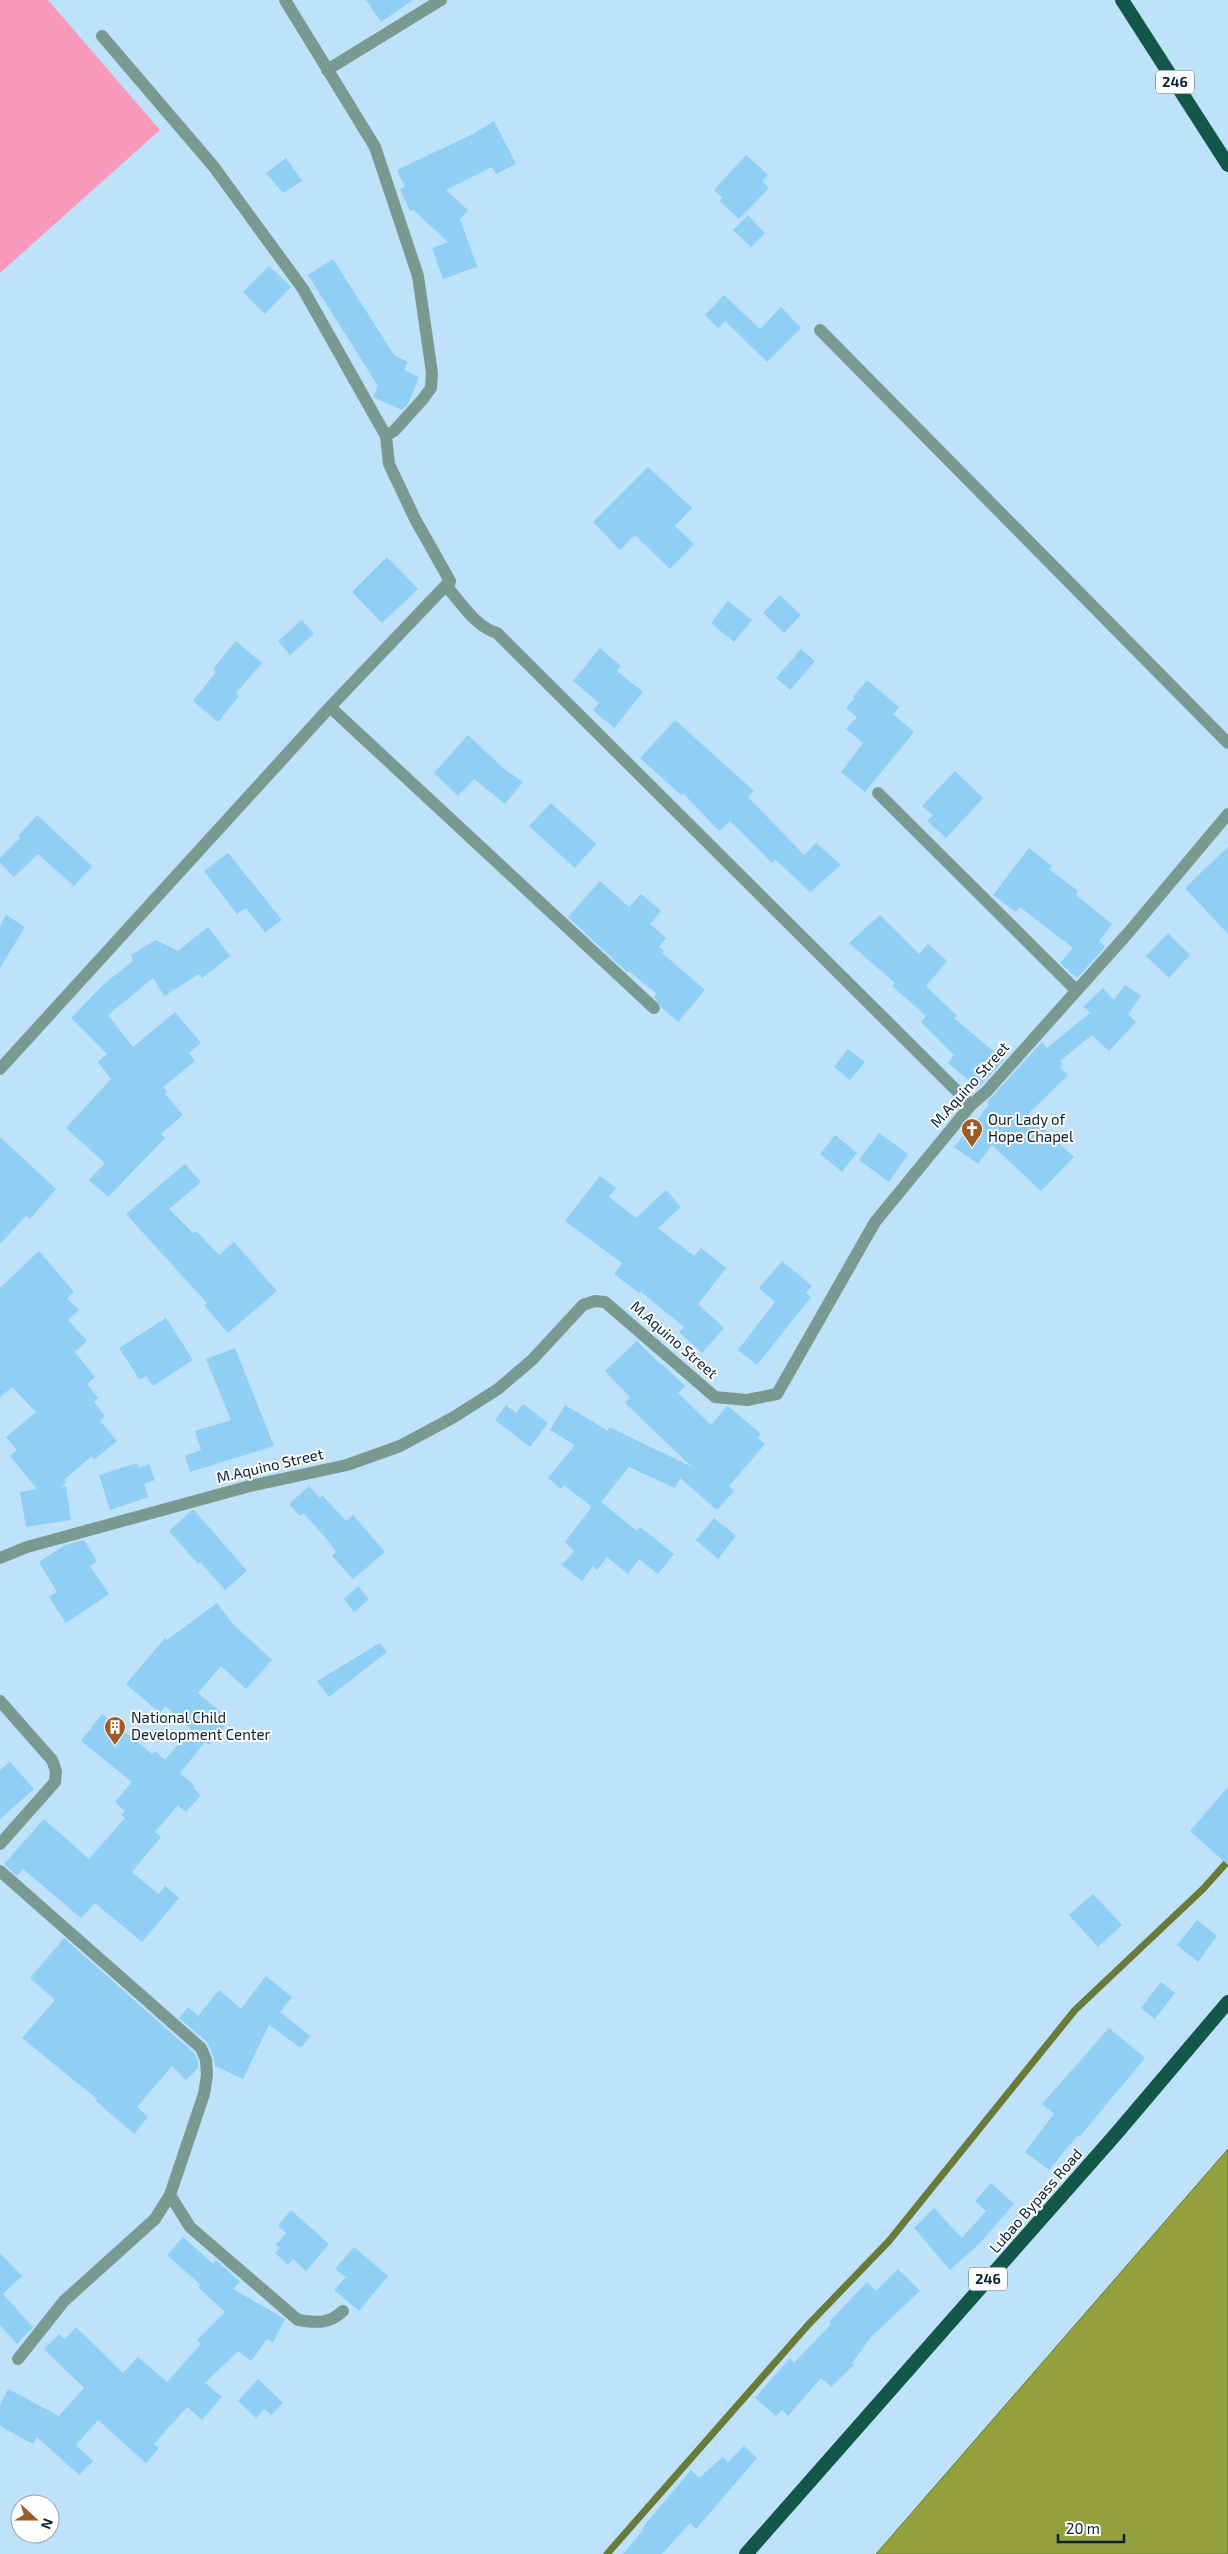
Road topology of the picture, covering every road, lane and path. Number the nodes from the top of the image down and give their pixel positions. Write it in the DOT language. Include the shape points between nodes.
graph roads {
  1 [pos="284,0"];
  2 [pos="442,0"];
  3 [pos="1122,0"];
  4 [pos="102,36"];
  5 [pos="327,70"];
  6 [pos="1228,165"];
  7 [pos="820,330"];
  8 [pos="386,436"];
  9 [pos="450,581"];
  10 [pos="330,707"];
  11 [pos="1228,743"];
  12 [pos="878,793"];
  13 [pos="1228,814"];
  14 [pos="1076,990"];
  15 [pos="654,1008"];
  16 [pos="0,1069"];
  17 [pos="971,1105"];
  18 [pos="0,1558"];
  19 [pos="0,1701"];
  20 [pos="0,1844"];
  21 [pos="0,1871"];
  22 [pos="1228,2002"];
  23 [pos="170,2195"];
  24 [pos="343,2311"];
  25 [pos="18,2359"];
  26 [pos="746,2554"];
  1 -- 5 [label="street"];
  2 -- 5 [label="street"];
  3 -- 6 [label="highway, 246"];
  4 -- 8 [label="street" via="214,167 303,289"];
  5 -- 8 [label="street" via="374,147 418,276 432,374 431,388 400,425"];
  7 -- 11 [label="street"];
  8 -- 9 [label="street" via="389,464"];
  9 -- 10 [label="street"];
  9 -- 17 [label="street" via="448,588 470,614 487,630 497,633"];
  10 -- 15 [label="street"];
  10 -- 16 [label="street"];
  12 -- 14 [label="street"];
  13 -- 14 [label="street, M.Aquino Street"];
  14 -- 17 [label="street, M.Aquino Street"];
  17 -- 18 [label="street, M.Aquino Street" via="875,1222 777,1394 747,1400 715,1397 605,1302 595,1301 576,1310 532,1360 498,1389 400,1446 347,1465 250,1486 28,1547"];
  19 -- 20 [label="street" via="47,1753 56,1770 55,1782"];
  21 -- 23 [label="street" via="201,2048 207,2075 204,2094"];
  22 -- 26 [label="highway, Lubao Bypass Road / 246"];
  23 -- 24 [label="street" via="190,2227 298,2320 317,2323 333,2320"];
  23 -- 25 [label="street" via="155,2219 64,2301"];
}
